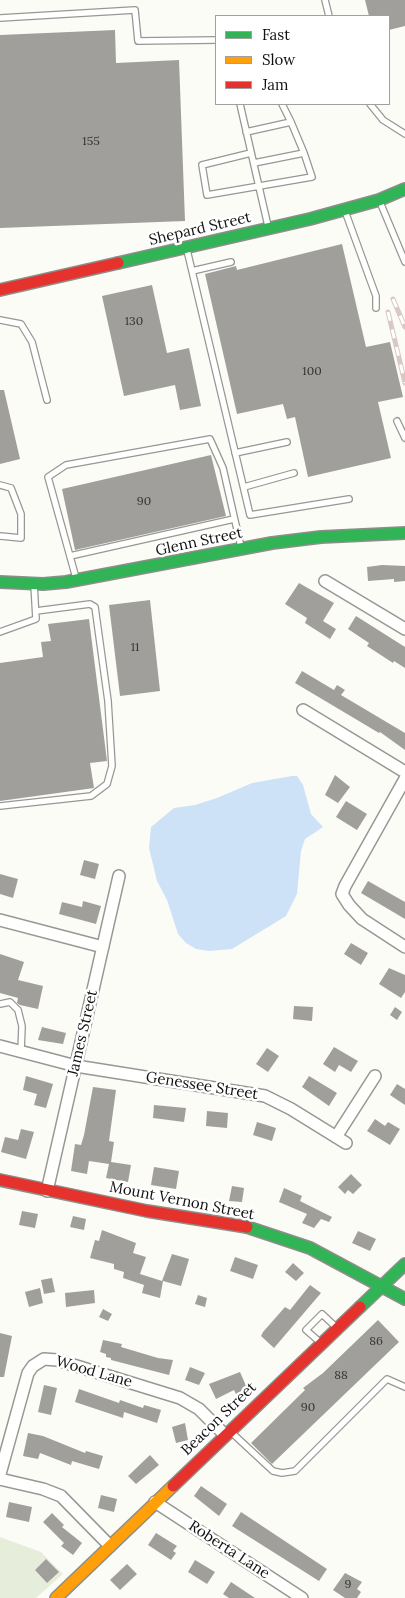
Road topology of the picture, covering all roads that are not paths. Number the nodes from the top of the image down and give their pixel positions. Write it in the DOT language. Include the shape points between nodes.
graph roads {
  1 [pos="325,0"];
  2 [pos="329,15"];
  3 [pos="0,18"];
  4 [pos="215,40"];
  5 [pos="240,105"];
  6 [pos="283,105"];
  7 [pos="371,105"];
  8 [pos="292,122"];
  9 [pos="246,132"];
  10 [pos="405,134"];
  11 [pos="251,153"];
  12 [pos="304,153"];
  13 [pos="254,163"];
  14 [pos="259,187"];
  15 [pos="405,189"];
  16 [pos="379,200"];
  17 [pos="345,209"];
  18 [pos="269,228"];
  19 [pos="186,248"];
  20 [pos="231,262"];
  21 [pos="405,262"];
  22 [pos="192,271"];
  23 [pos="0,290"];
  24 [pos="376,308"];
  25 [pos="0,320"];
  26 [pos="47,400"];
  27 [pos="397,421"];
  28 [pos="405,438"];
  29 [pos="287,442"];
  30 [pos="236,453"];
  31 [pos="294,473"];
  32 [pos="0,485"];
  33 [pos="244,487"];
  34 [pos="349,499"];
  35 [pos="234,519"];
  36 [pos="405,532"];
  37 [pos="0,536"];
  38 [pos="241,548"];
  39 [pos="70,556"];
  40 [pos="76,580"];
  41 [pos="324,581"];
  42 [pos="0,582"];
  43 [pos="34,584"];
  44 [pos="36,611"];
  45 [pos="405,629"];
  46 [pos="0,632"];
  47 [pos="304,710"];
  48 [pos="405,772"];
  49 [pos="405,779"];
  50 [pos="0,806"];
  51 [pos="119,876"];
  52 [pos="0,920"];
  53 [pos="103,947"];
  54 [pos="405,947"];
  55 [pos="0,1004"];
  56 [pos="0,1046"];
  57 [pos="21,1051"];
  58 [pos="76,1066"];
  59 [pos="375,1076"];
  60 [pos="0,1180"];
  61 [pos="47,1190"];
  62 [pos="405,1264"];
  63 [pos="381,1286"];
  64 [pos="405,1299"];
  65 [pos="337,1328"];
  66 [pos="321,1343"];
  67 [pos="405,1387"];
  68 [pos="227,1433"];
  69 [pos="0,1474"];
  70 [pos="0,1479"];
  71 [pos="155,1502"];
  72 [pos="110,1546"];
  73 [pos="56,1598"];
  74 [pos="302,1598"];
  1 -- 2 [label="lane"];
  3 -- 4 [label="lane" via="135,10 138,41"];
  5 -- 9 [label="lane"];
  6 -- 8 [label="lane"];
  7 -- 10 [label="lane" via="383,120"];
  8 -- 9 [label="lane"];
  8 -- 12 [label="lane"];
  9 -- 11 [label="lane"];
  11 -- 13 [label="lane"];
  11 -- 14 [label="lane" via="202,165 207,195"];
  12 -- 13 [label="lane"];
  12 -- 14 [label="lane" via="312,177"];
  13 -- 14 [label="lane"];
  14 -- 18 [label="lane"];
  15 -- 16 [label="main road, Shepard Street"];
  16 -- 17 [label="main road, Shepard Street"];
  16 -- 21 [label="lane"];
  17 -- 18 [label="main road, Shepard Street"];
  17 -- 24 [label="lane" via="376,296"];
  18 -- 19 [label="main road, Shepard Street"];
  19 -- 22 [label="lane"];
  19 -- 23 [label="main road, Shepard Street"];
  20 -- 22 [label="lane"];
  22 -- 30 [label="lane"];
  25 -- 26 [label="lane" via="21,324 32,342"];
  27 -- 28 [label="lane"];
  29 -- 30 [label="lane"];
  30 -- 33 [label="lane"];
  31 -- 33 [label="lane"];
  32 -- 37 [label="lane" via="11,488 21,514 21,538"];
  33 -- 34 [label="lane" via="250,515"];
  35 -- 38 [label="lane"];
  35 -- 39 [label="lane"];
  35 -- 39 [label="lane" via="223,468 210,439 66,465 48,477"];
  36 -- 38 [label="main road, Glenn Street" via="321,537"];
  38 -- 40 [label="main road, Glenn Street"];
  39 -- 40 [label="lane"];
  40 -- 43 [label="main road, Glenn Street"];
  41 -- 45 [label="street"];
  42 -- 43 [label="main road, Glenn Street"];
  43 -- 44 [label="lane"];
  44 -- 46 [label="lane" via="36,619"];
  44 -- 50 [label="lane" via="90,604 95,607 109,709 112,766 107,784 91,796"];
  47 -- 48 [label="street"];
  49 -- 54 [label="street" via="342,894 362,919"];
  51 -- 53 [label="street, James Street"];
  52 -- 53 [label="street"];
  53 -- 58 [label="street, James Street"];
  55 -- 57 [label="lane" via="10,1002 18,1010 22,1026"];
  56 -- 57 [label="street, Genessee Street"];
  57 -- 58 [label="street, Genessee Street"];
  58 -- 59 [label="street, Genessee Street" via="265,1096 341,1140"];
  58 -- 61 [label="street, James Street"];
  60 -- 61 [label="main road, Mount Vernon Street"];
  61 -- 63 [label="main road, Mount Vernon Street" via="147,1211 240,1224 310,1248"];
  62 -- 63 [label="main road, Beacon Street"];
  63 -- 64 [label="main road, Mount Vernon Street"];
  63 -- 65 [label="main road, Beacon Street"];
  65 -- 66 [label="main road, Beacon Street"];
  65 -- 66 [label="lane" via="322,1314 306,1330"];
  66 -- 68 [label="main road, Beacon Street"];
  67 -- 68 [label="lane" via="387,1379 295,1471 282,1474 273,1471"];
  68 -- 69 [label="street, Wood Lane" via="199,1409 180,1398 57,1360 44,1359 28,1373"];
  68 -- 71 [label="main road, Beacon Street"];
  70 -- 72 [label="street" via="61,1496"];
  71 -- 72 [label="main road, Beacon Street"];
  71 -- 74 [label="street, Roberta Lane"];
  72 -- 73 [label="main road, Beacon Street"];
}
